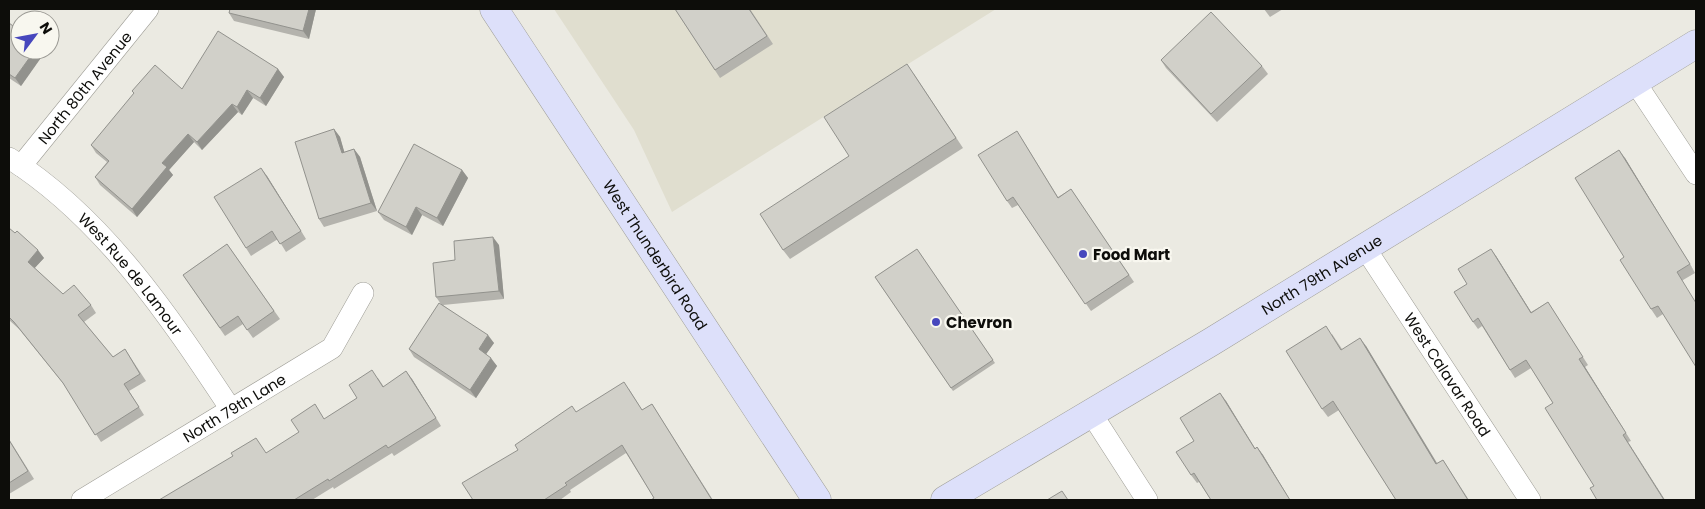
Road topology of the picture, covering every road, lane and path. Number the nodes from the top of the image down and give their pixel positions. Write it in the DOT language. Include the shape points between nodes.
graph roads {
  1 [pos="148,9"];
  2 [pos="494,9"];
  3 [pos="1696,44"];
  4 [pos="1635,82"];
  5 [pos="15,162"];
  6 [pos="1696,174"];
  7 [pos="1365,248"];
  8 [pos="363,293"];
  9 [pos="230,408"];
  10 [pos="1091,414"];
  11 [pos="82,500"];
  12 [pos="817,500"];
  13 [pos="945,500"];
  14 [pos="1147,500"];
  15 [pos="1530,500"];
  1 -- 5 [label="street, North 80th Avenue"];
  2 -- 12 [label="street, West Thunderbird Road"];
  3 -- 4 [label="street, North 79th Avenue"];
  4 -- 6 [label="street"];
  4 -- 7 [label="street, North 79th Avenue"];
  5 -- 9 [label="street, West Rue de Lamour" via="70,206 111,246 172,321"];
  7 -- 10 [label="street, North 79th Avenue"];
  7 -- 15 [label="street, West Calavar Road"];
  8 -- 9 [label="street, North 79th Lane" via="332,348"];
  9 -- 11 [label="street, North 79th Lane"];
  10 -- 13 [label="street, North 79th Avenue"];
  10 -- 14 [label="street"];
}
